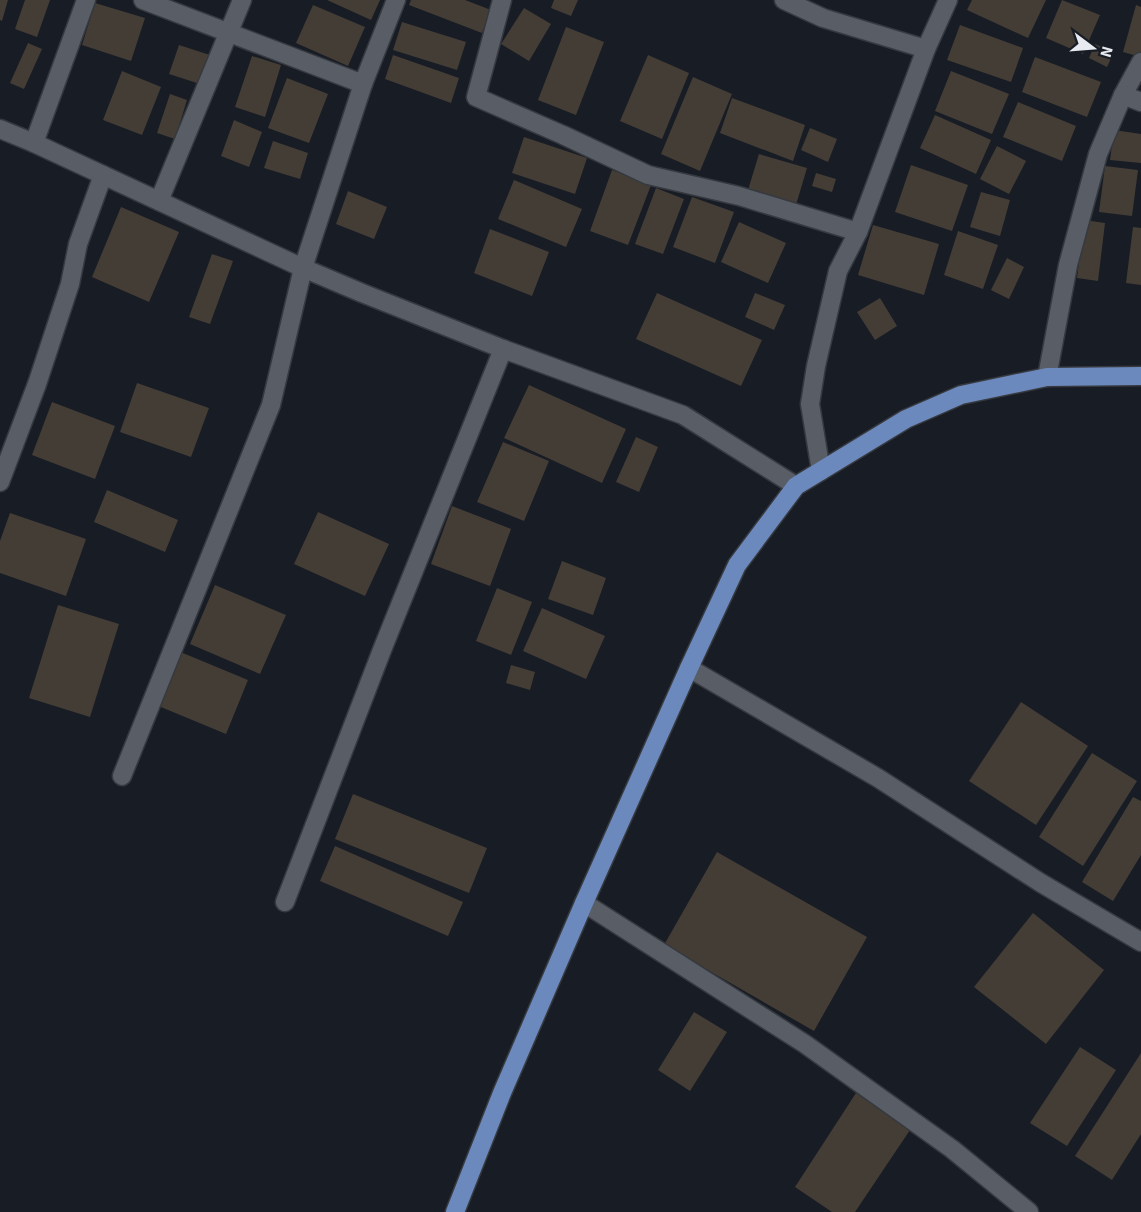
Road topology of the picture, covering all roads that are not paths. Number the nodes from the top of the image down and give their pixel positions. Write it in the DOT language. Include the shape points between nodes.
graph roads {
  1 [pos="86,0"];
  2 [pos="143,0"];
  3 [pos="242,0"];
  4 [pos="396,0"];
  5 [pos="502,0"];
  6 [pos="784,0"];
  7 [pos="948,0"];
  8 [pos="230,32"];
  9 [pos="926,49"];
  10 [pos="1141,62"];
  11 [pos="363,84"];
  12 [pos="1123,94"];
  13 [pos="1141,102"];
  14 [pos="0,129"];
  15 [pos="34,143"];
  16 [pos="104,175"];
  17 [pos="159,201"];
  18 [pos="858,232"];
  19 [pos="303,268"];
  20 [pos="503,349"];
  21 [pos="1141,376"];
  22 [pos="1047,377"];
  23 [pos="821,471"];
  24 [pos="0,482"];
  25 [pos="796,486"];
  26 [pos="689,669"];
  27 [pos="122,776"];
  28 [pos="285,902"];
  29 [pos="584,903"];
  30 [pos="1141,942"];
  31 [pos="458,1204"];
  32 [pos="1029,1212"];
  1 -- 15 [label="street"];
  2 -- 8 [label="street"];
  3 -- 8 [label="street"];
  4 -- 11 [label="street"];
  5 -- 18 [label="street" via="476,97 648,175 739,196"];
  6 -- 9 [label="street" via="823,18"];
  7 -- 9 [label="street"];
  8 -- 11 [label="street"];
  8 -- 17 [label="street"];
  9 -- 18 [label="street"];
  10 -- 12 [label="street"];
  11 -- 19 [label="street"];
  12 -- 13 [label="street"];
  12 -- 22 [label="street" via="1098,154 1068,265"];
  14 -- 15 [label="street"];
  15 -- 16 [label="street"];
  16 -- 17 [label="street"];
  16 -- 24 [label="street" via="78,244 70,284 37,384"];
  17 -- 19 [label="street"];
  18 -- 23 [label="street" via="838,272 810,404"];
  19 -- 20 [label="street"];
  19 -- 27 [label="street" via="271,405"];
  20 -- 25 [label="street" via="683,415"];
  20 -- 28 [label="street"];
  21 -- 22 [label="main road"];
  22 -- 23 [label="main road" via="962,395 906,419"];
  23 -- 25 [label="main road"];
  25 -- 26 [label="main road" via="737,565"];
  26 -- 29 [label="main road"];
  26 -- 30 [label="street" via="878,778"];
  29 -- 31 [label="main road"];
  29 -- 32 [label="street" via="805,1044 952,1149"];
}
